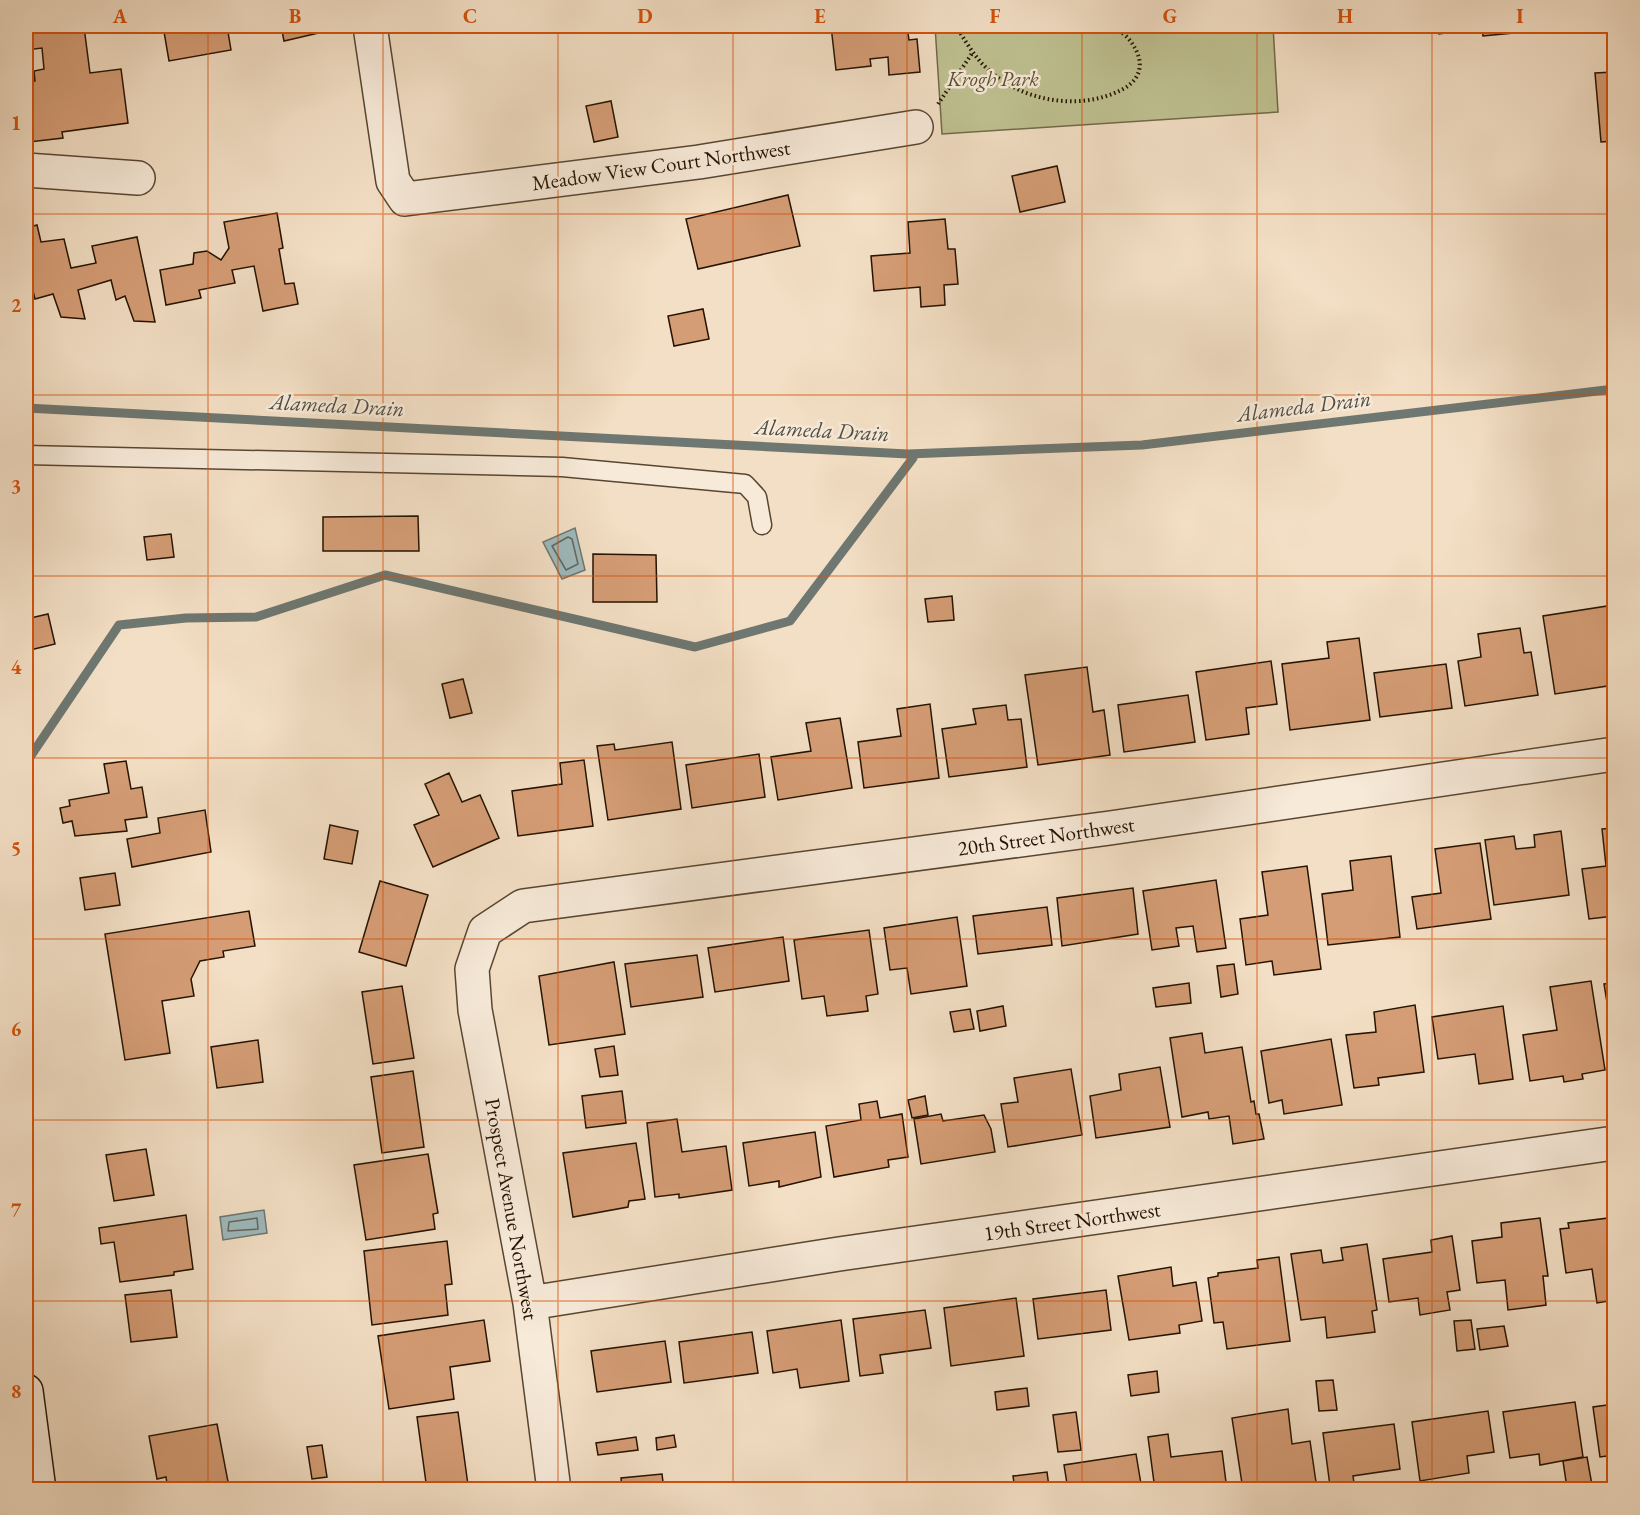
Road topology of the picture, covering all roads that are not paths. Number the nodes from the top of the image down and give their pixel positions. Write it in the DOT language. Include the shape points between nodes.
graph roads {
  1 [pos="370,26"];
  2 [pos="916,127"];
  3 [pos="26,170"];
  4 [pos="138,178"];
  5 [pos="26,455"];
  6 [pos="762,525"];
  7 [pos="1614,754"];
  8 [pos="484,931"];
  9 [pos="1614,1143"];
  10 [pos="530,1303"];
  11 [pos="26,1391"];
  12 [pos="39,1490"];
  13 [pos="554,1490"];
  1 -- 2 [label="street, Meadow View Court Northwest" via="393,181 405,199 699,162"];
  3 -- 4 [label="street"];
  5 -- 6 [label="lane" via="562,467 745,484 757,497"];
  7 -- 8 [label="street, 20th Street Northwest" via="1110,828 523,906"];
  8 -- 10 [label="street, Prospect Avenue Northwest" via="472,969 476,1010"];
  9 -- 10 [label="street, 19th Street Northwest" via="839,1254"];
  10 -- 13 [label="street, Prospect Avenue Northwest"];
  11 -- 12 [label="street"];
}
